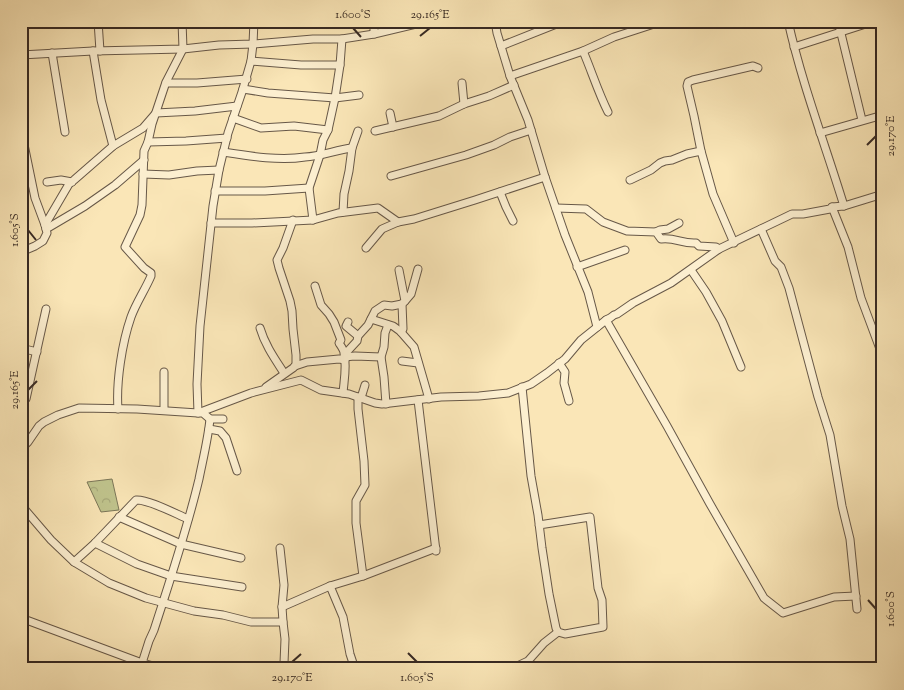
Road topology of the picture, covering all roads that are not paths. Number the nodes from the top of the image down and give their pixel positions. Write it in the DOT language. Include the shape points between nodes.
graph roads {
  1 [pos="98,21"];
  2 [pos="182,21"];
  3 [pos="254,21"];
  4 [pos="374,21"];
  5 [pos="444,21"];
  6 [pos="495,21"];
  7 [pos="564,21"];
  8 [pos="650,21"];
  9 [pos="788,21"];
  10 [pos="838,21"];
  11 [pos="875,21"];
  12 [pos="841,32"];
  13 [pos="374,34"];
  14 [pos="342,38"];
  15 [pos="254,44"];
  16 [pos="501,46"];
  17 [pos="794,47"];
  18 [pos="183,49"];
  19 [pos="97,51"];
  20 [pos="584,51"];
  21 [pos="52,53"];
  22 [pos="21,55"];
  23 [pos="252,61"];
  24 [pos="340,65"];
  25 [pos="758,68"];
  26 [pos="510,76"];
  27 [pos="247,78"];
  28 [pos="166,83"];
  29 [pos="462,83"];
  30 [pos="514,85"];
  31 [pos="243,89"];
  32 [pos="359,95"];
  33 [pos="335,98"];
  34 [pos="464,104"];
  35 [pos="237,106"];
  36 [pos="608,112"];
  37 [pos="156,113"];
  38 [pos="390,113"];
  39 [pos="883,115"];
  40 [pos="233,118"];
  41 [pos="862,120"];
  42 [pos="393,127"];
  43 [pos="21,130"];
  44 [pos="328,130"];
  45 [pos="531,130"];
  46 [pos="358,131"];
  47 [pos="65,132"];
  48 [pos="375,132"];
  49 [pos="820,133"];
  50 [pos="227,138"];
  51 [pos="148,142"];
  52 [pos="113,146"];
  53 [pos="352,148"];
  54 [pos="701,151"];
  55 [pos="223,152"];
  56 [pos="320,155"];
  57 [pos="144,160"];
  58 [pos="219,170"];
  59 [pos="143,174"];
  60 [pos="391,176"];
  61 [pos="545,177"];
  62 [pos="31,179"];
  63 [pos="630,180"];
  64 [pos="21,181"];
  65 [pos="47,182"];
  66 [pos="72,182"];
  67 [pos="309,188"];
  68 [pos="215,191"];
  69 [pos="500,192"];
  70 [pos="883,194"];
  71 [pos="844,206"];
  72 [pos="832,207"];
  73 [pos="556,208"];
  74 [pos="343,212"];
  75 [pos="293,220"];
  76 [pos="313,220"];
  77 [pos="514,221"];
  78 [pos="398,222"];
  79 [pos="211,223"];
  80 [pos="679,223"];
  81 [pos="46,227"];
  82 [pos="761,229"];
  83 [pos="656,232"];
  84 [pos="734,243"];
  85 [pos="366,248"];
  86 [pos="719,249"];
  87 [pos="625,250"];
  88 [pos="21,252"];
  89 [pos="577,268"];
  90 [pos="418,269"];
  91 [pos="399,270"];
  92 [pos="691,270"];
  93 [pos="316,286"];
  94 [pos="404,303"];
  95 [pos="46,309"];
  96 [pos="372,319"];
  97 [pos="606,320"];
  98 [pos="348,322"];
  99 [pos="388,326"];
  100 [pos="597,327"];
  101 [pos="260,328"];
  102 [pos="401,332"];
  103 [pos="358,336"];
  104 [pos="21,348"];
  105 [pos="37,352"];
  106 [pos="345,357"];
  107 [pos="381,357"];
  108 [pos="883,357"];
  109 [pos="402,361"];
  110 [pos="418,362"];
  111 [pos="559,363"];
  112 [pos="294,367"];
  113 [pos="741,367"];
  114 [pos="164,372"];
  115 [pos="284,373"];
  116 [pos="301,380"];
  117 [pos="365,385"];
  118 [pos="522,387"];
  119 [pos="263,390"];
  120 [pos="343,393"];
  121 [pos="360,397"];
  122 [pos="429,399"];
  123 [pos="26,400"];
  124 [pos="418,400"];
  125 [pos="569,401"];
  126 [pos="386,404"];
  127 [pos="118,409"];
  128 [pos="164,410"];
  129 [pos="198,412"];
  130 [pos="210,419"];
  131 [pos="223,419"];
  132 [pos="209,429"];
  133 [pos="21,449"];
  134 [pos="238,471"];
  135 [pos="21,505"];
  136 [pos="119,516"];
  137 [pos="188,519"];
  138 [pos="540,525"];
  139 [pos="95,543"];
  140 [pos="181,544"];
  141 [pos="280,548"];
  142 [pos="241,558"];
  143 [pos="74,562"];
  144 [pos="171,576"];
  145 [pos="363,576"];
  146 [pos="330,586"];
  147 [pos="242,587"];
  148 [pos="856,596"];
  149 [pos="163,603"];
  150 [pos="282,606"];
  151 [pos="857,609"];
  152 [pos="21,618"];
  153 [pos="283,622"];
  154 [pos="558,632"];
  155 [pos="142,662"];
  156 [pos="284,663"];
  157 [pos="198,666"];
  158 [pos="165,669"];
  159 [pos="185,669"];
  160 [pos="355,669"];
  161 [pos="511,669"];
  1 -- 19 [label="street"];
  2 -- 18 [label="street"];
  3 -- 15 [label="street"];
  4 -- 13 [label="street"];
  5 -- 13 [label="street"];
  6 -- 16 [label="street"];
  7 -- 16 [label="street"];
  8 -- 20 [label="street" via="651,25"];
  9 -- 17 [label="street"];
  10 -- 12 [label="street"];
  11 -- 12 [label="street"];
  12 -- 17 [label="street"];
  12 -- 41 [label="street"];
  13 -- 14 [label="street"];
  14 -- 15 [label="street"];
  14 -- 24 [label="street"];
  15 -- 18 [label="street"];
  15 -- 23 [label="street"];
  16 -- 26 [label="street"];
  17 -- 49 [label="street"];
  18 -- 19 [label="street"];
  18 -- 28 [label="street"];
  19 -- 21 [label="street"];
  19 -- 52 [label="street" via="101,100"];
  20 -- 26 [label="street"];
  20 -- 36 [label="street"];
  21 -- 22 [label="street"];
  21 -- 47 [label="street"];
  23 -- 24 [label="street"];
  23 -- 27 [label="street"];
  24 -- 33 [label="street"];
  25 -- 54 [label="street" via="753,66 688,82"];
  26 -- 30 [label="street"];
  27 -- 28 [label="street"];
  27 -- 31 [label="street"];
  28 -- 37 [label="street"];
  29 -- 34 [label="street"];
  30 -- 34 [label="street"];
  30 -- 45 [label="street"];
  31 -- 33 [label="street"];
  31 -- 35 [label="street"];
  32 -- 33 [label="street"];
  33 -- 44 [label="street"];
  34 -- 42 [label="street" via="439,116"];
  35 -- 37 [label="street"];
  35 -- 40 [label="street"];
  37 -- 51 [label="street"];
  37 -- 52 [label="street" via="143,128"];
  38 -- 42 [label="street"];
  39 -- 41 [label="street"];
  40 -- 44 [label="street" via="261,128 294,126"];
  40 -- 50 [label="street"];
  41 -- 49 [label="street"];
  42 -- 48 [label="street"];
  43 -- 62 [label="street"];
  44 -- 56 [label="street"];
  45 -- 60 [label="street" via="466,155"];
  45 -- 61 [label="street"];
  46 -- 53 [label="street"];
  49 -- 71 [label="street"];
  50 -- 51 [label="street"];
  50 -- 55 [label="street"];
  51 -- 57 [label="street"];
  52 -- 66 [label="street"];
  53 -- 56 [label="street"];
  53 -- 74 [label="street"];
  54 -- 63 [label="street" via="660,163"];
  54 -- 84 [label="street" via="713,194"];
  55 -- 56 [label="street" via="266,158"];
  55 -- 58 [label="street"];
  56 -- 67 [label="street"];
  57 -- 59 [label="street"];
  57 -- 81 [label="street" via="85,206"];
  58 -- 59 [label="street"];
  58 -- 68 [label="street"];
  59 -- 127 [label="street" via="140,215 125,247 144,268 152,272 138,299 122,351"];
  61 -- 69 [label="street"];
  61 -- 73 [label="street"];
  62 -- 64 [label="street"];
  62 -- 81 [label="street"];
  65 -- 66 [label="street"];
  66 -- 81 [label="street"];
  67 -- 68 [label="street"];
  67 -- 76 [label="street"];
  68 -- 79 [label="street"];
  69 -- 77 [label="street"];
  69 -- 78 [label="street"];
  70 -- 71 [label="street"];
  71 -- 72 [label="street"];
  72 -- 82 [label="street" via="792,214"];
  72 -- 108 [label="street"];
  73 -- 83 [label="street" via="586,209 603,222 627,231"];
  73 -- 89 [label="street"];
  74 -- 76 [label="street"];
  74 -- 78 [label="street" via="378,208"];
  75 -- 76 [label="street"];
  75 -- 79 [label="street"];
  75 -- 112 [label="street" via="277,260 292,310"];
  78 -- 85 [label="street" via="382,229"];
  79 -- 129 [label="street" via="200,326"];
  80 -- 83 [label="street"];
  81 -- 88 [label="street" via="47,233 42,241"];
  82 -- 84 [label="street"];
  82 -- 148 [label="street" via="789,288 830,435 850,539"];
  83 -- 86 [label="street" via="661,239 671,238"];
  84 -- 86 [label="street"];
  86 -- 92 [label="street"];
  87 -- 89 [label="street"];
  89 -- 100 [label="street" via="588,292"];
  90 -- 94 [label="street"];
  91 -- 94 [label="street"];
  92 -- 97 [label="street"];
  92 -- 113 [label="street" via="722,321"];
  93 -- 106 [label="street" via="321,305 334,322"];
  94 -- 96 [label="street" via="384,305 375,311"];
  94 -- 102 [label="street"];
  95 -- 105 [label="street"];
  96 -- 99 [label="street"];
  96 -- 103 [label="street"];
  97 -- 100 [label="street"];
  97 -- 148 [label="street" via="764,598 783,613 834,597"];
  98 -- 103 [label="street" via="346,326"];
  99 -- 102 [label="street"];
  99 -- 107 [label="street"];
  100 -- 111 [label="street"];
  101 -- 115 [label="street"];
  102 -- 110 [label="street" via="414,347"];
  103 -- 106 [label="street"];
  104 -- 105 [label="street"];
  105 -- 123 [label="street"];
  106 -- 107 [label="street"];
  106 -- 112 [label="street"];
  106 -- 120 [label="street"];
  107 -- 126 [label="street"];
  109 -- 110 [label="street"];
  110 -- 122 [label="street"];
  111 -- 118 [label="street"];
  111 -- 125 [label="street" via="565,372"];
  112 -- 115 [label="street"];
  112 -- 116 [label="street"];
  114 -- 128 [label="street"];
  115 -- 119 [label="street"];
  116 -- 119 [label="street"];
  116 -- 120 [label="street" via="317,389"];
  117 -- 121 [label="street"];
  118 -- 122 [label="street" via="508,394"];
  118 -- 138 [label="street" via="531,476"];
  119 -- 129 [label="street"];
  120 -- 121 [label="street"];
  121 -- 126 [label="street"];
  121 -- 145 [label="street" via="358,409 366,485 356,502 356,523"];
  122 -- 124 [label="street"];
  124 -- 126 [label="street"];
  124 -- 145 [label="street" via="436,549"];
  127 -- 128 [label="street"];
  127 -- 133 [label="street" via="79,408 58,414 39,426"];
  128 -- 129 [label="street"];
  129 -- 130 [label="street"];
  130 -- 131 [label="street"];
  130 -- 132 [label="street"];
  132 -- 134 [label="street" via="220,431 226,438"];
  132 -- 137 [label="street"];
  135 -- 143 [label="street"];
  136 -- 137 [label="street" via="140,500"];
  136 -- 139 [label="street"];
  136 -- 140 [label="street"];
  137 -- 140 [label="street"];
  138 -- 154 [label="street" via="549,594"];
  138 -- 154 [label="street" via="590,517 603,626 565,634"];
  139 -- 143 [label="street"];
  139 -- 144 [label="street" via="137,564"];
  140 -- 142 [label="street"];
  140 -- 144 [label="street"];
  141 -- 150 [label="street" via="284,585"];
  143 -- 149 [label="street" via="109,584"];
  144 -- 147 [label="street"];
  144 -- 149 [label="street"];
  145 -- 146 [label="street"];
  146 -- 150 [label="street"];
  146 -- 160 [label="street" via="343,617"];
  148 -- 151 [label="street"];
  149 -- 153 [label="street" via="251,622"];
  149 -- 155 [label="street"];
  150 -- 153 [label="street"];
  152 -- 155 [label="street"];
  153 -- 156 [label="street" via="286,639"];
  154 -- 161 [label="street" via="528,661"];
  155 -- 158 [label="street"];
  157 -- 159 [label="street"];
}
